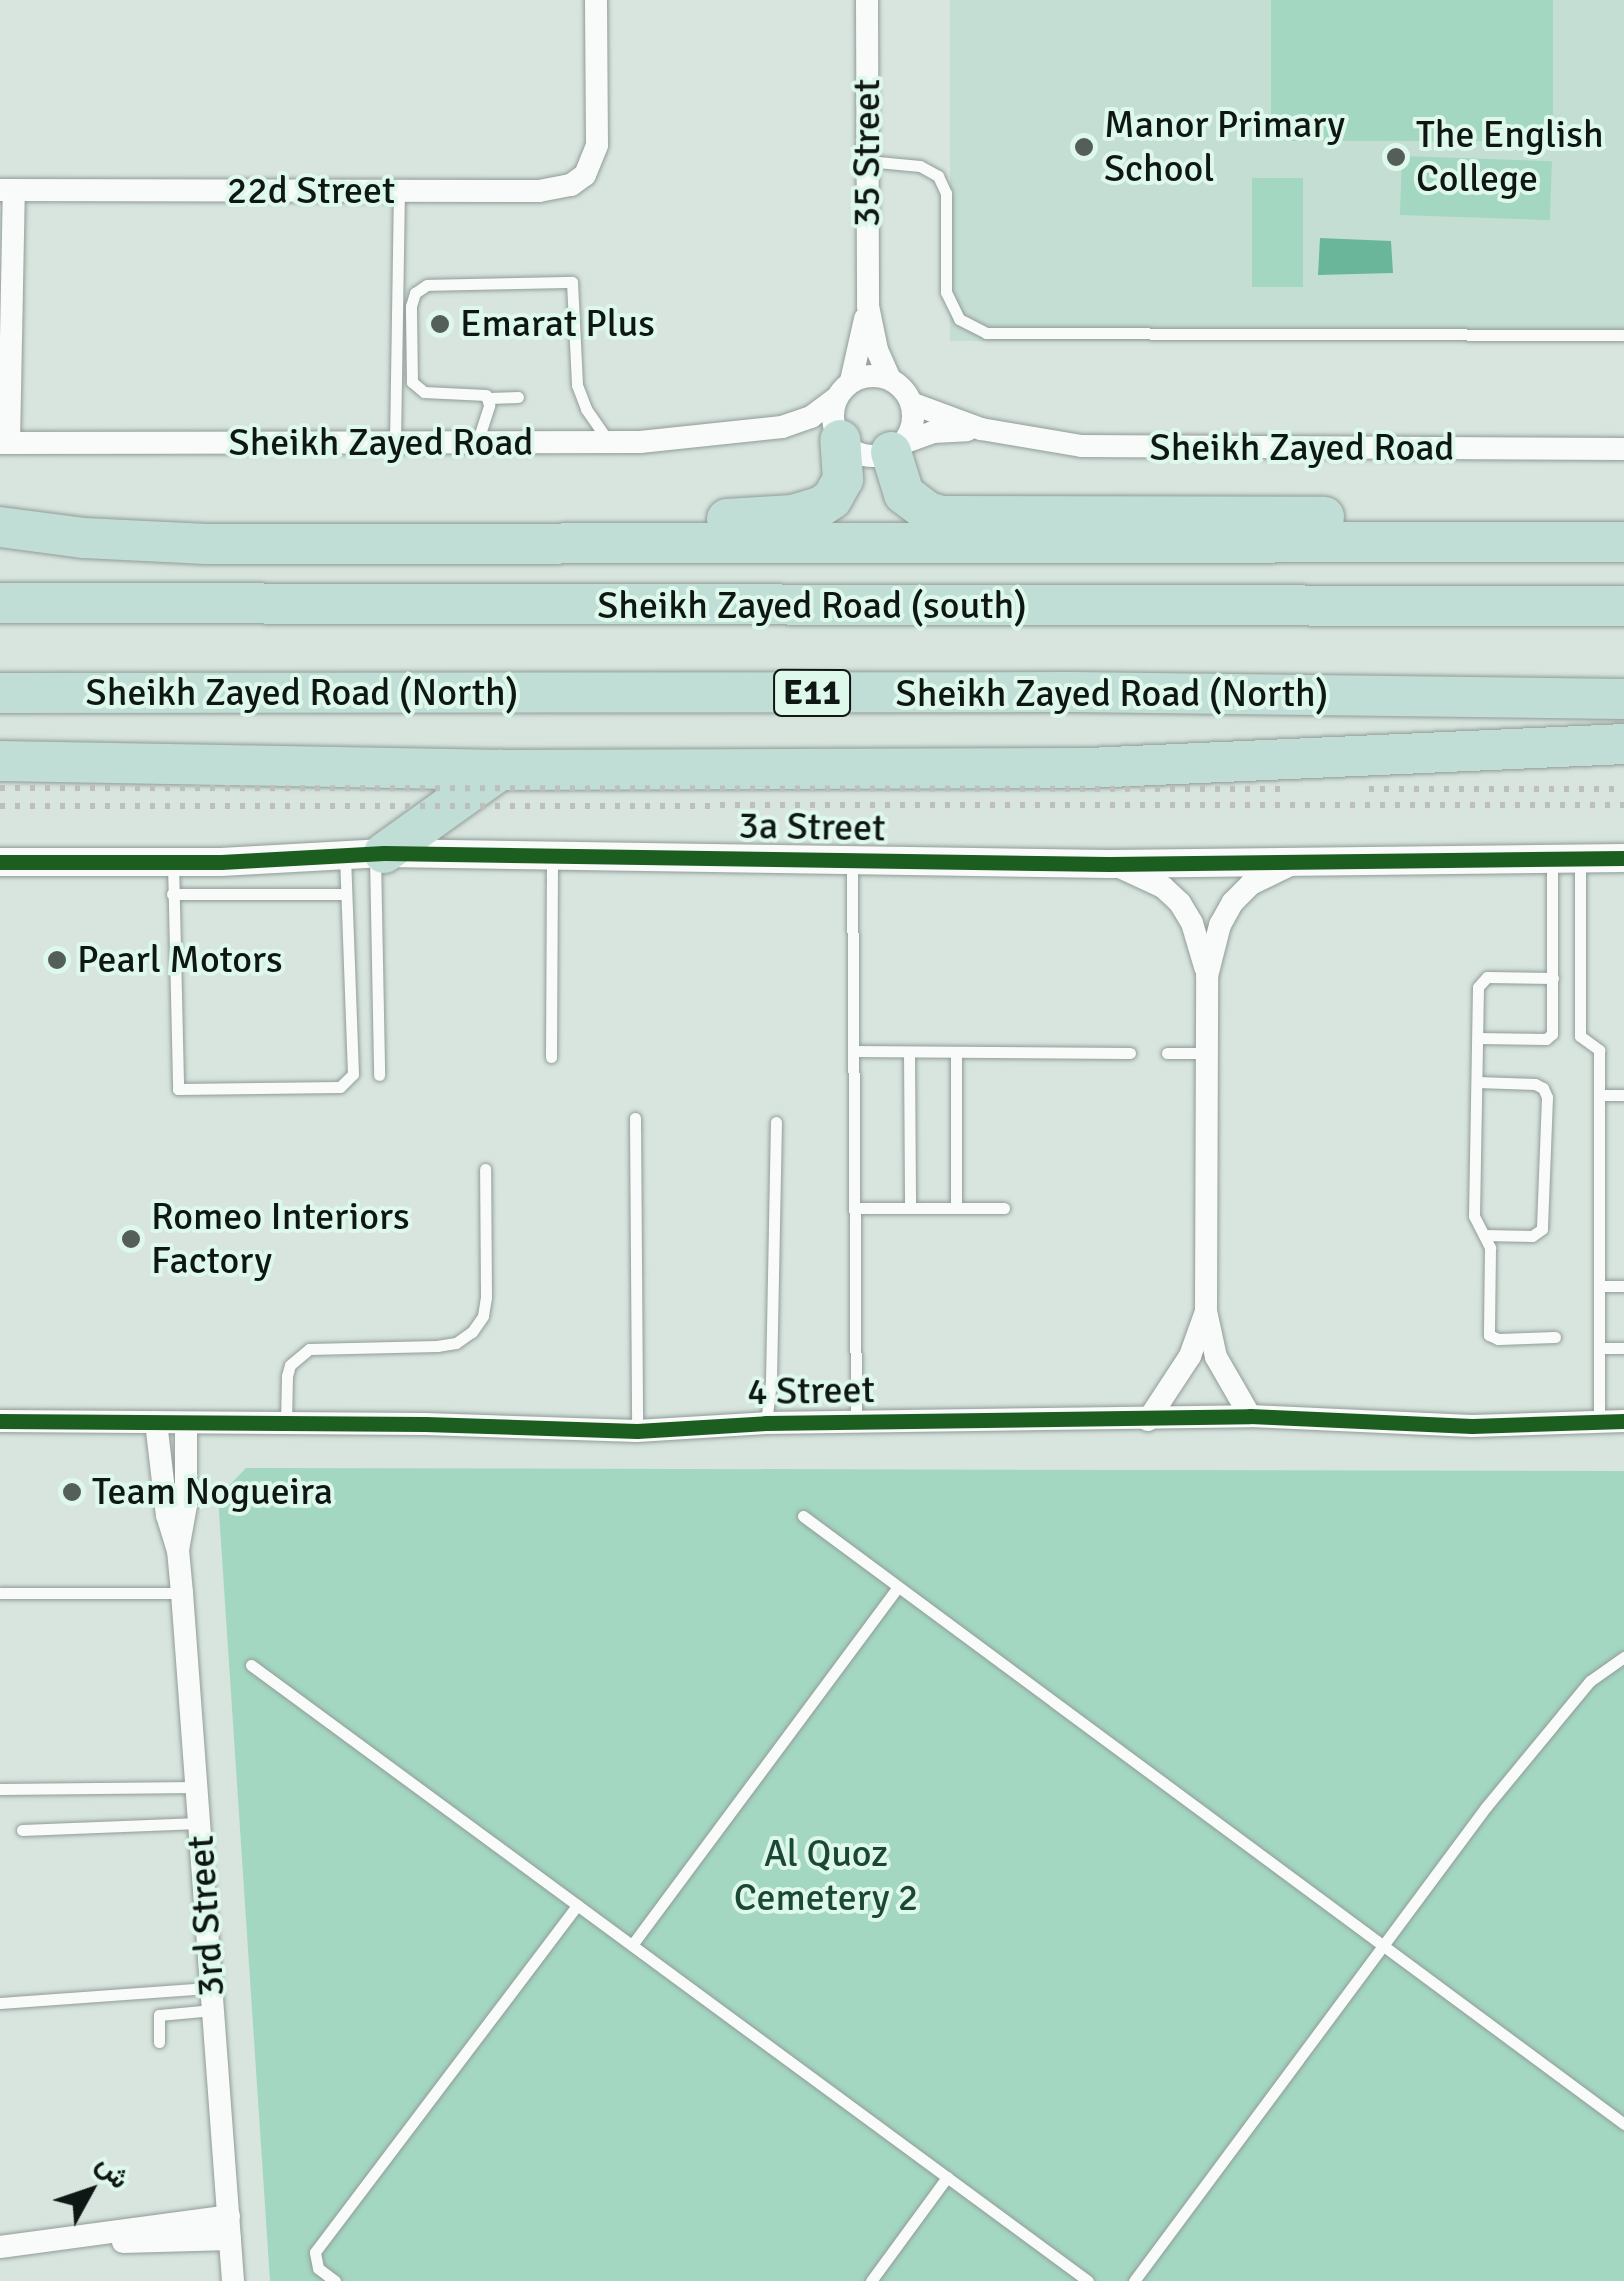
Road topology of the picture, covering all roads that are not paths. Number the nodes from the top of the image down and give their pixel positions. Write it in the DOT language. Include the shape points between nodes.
graph roads {
  1 [pos="596,0"];
  2 [pos="867,0"];
  3 [pos="866,161"];
  4 [pos="7,191"];
  5 [pos="399,191"];
  6 [pos="868,306"];
  7 [pos="1624,335"];
  8 [pos="890,379"];
  9 [pos="851,381"];
  10 [pos="518,397"];
  11 [pos="489,398"];
  12 [pos="835,399"];
  13 [pos="911,403"];
  14 [pos="980,429"];
  15 [pos="761,431"];
  16 [pos="839,439"];
  17 [pos="610,442"];
  18 [pos="5,443"];
  19 [pos="395,443"];
  20 [pos="478,443"];
  21 [pos="897,448"];
  22 [pos="1624,448"];
  23 [pos="0,527"];
  24 [pos="84,538"];
  25 [pos="500,540"];
  26 [pos="1581,542"];
  27 [pos="1624,542"];
  28 [pos="0,543"];
  29 [pos="0,603"];
  30 [pos="1624,606"];
  31 [pos="0,693"];
  32 [pos="1624,699"];
  33 [pos="1624,744"];
  34 [pos="0,761"];
  35 [pos="500,770"];
  36 [pos="368,853"];
  37 [pos="552,855"];
  38 [pos="1566,858"];
  39 [pos="1624,858"];
  40 [pos="1304,859"];
  41 [pos="852,860"];
  42 [pos="0,862"];
  43 [pos="173,862"];
  44 [pos="1109,864"];
  45 [pos="172,894"];
  46 [pos="346,894"];
  47 [pos="1207,976"];
  48 [pos="1553,978"];
  49 [pos="1478,1038"];
  50 [pos="853,1051"];
  51 [pos="909,1052"];
  52 [pos="1168,1052"];
  53 [pos="1207,1052"];
  54 [pos="956,1053"];
  55 [pos="1130,1053"];
  56 [pos="551,1057"];
  57 [pos="379,1074"];
  58 [pos="1477,1082"];
  59 [pos="1599,1094"];
  60 [pos="1624,1094"];
  61 [pos="635,1118"];
  62 [pos="776,1122"];
  63 [pos="485,1170"];
  64 [pos="854,1208"];
  65 [pos="910,1208"];
  66 [pos="956,1208"];
  67 [pos="1004,1208"];
  68 [pos="1484,1236"];
  69 [pos="1599,1286"];
  70 [pos="1624,1286"];
  71 [pos="1206,1310"];
  72 [pos="1556,1337"];
  73 [pos="1599,1348"];
  74 [pos="1624,1348"];
  75 [pos="1250,1416"];
  76 [pos="1148,1420"];
  77 [pos="0,1421"];
  78 [pos="1624,1421"];
  79 [pos="156,1422"];
  80 [pos="186,1422"];
  81 [pos="856,1422"];
  82 [pos="1599,1422"];
  83 [pos="286,1423"];
  84 [pos="766,1424"];
  85 [pos="636,1431"];
  86 [pos="802,1516"];
  87 [pos="178,1550"];
  88 [pos="898,1587"];
  89 [pos="182,1592"];
  90 [pos="0,1593"];
  91 [pos="1624,1657"];
  92 [pos="251,1665"];
  93 [pos="196,1787"];
  94 [pos="0,1789"];
  95 [pos="199,1823"];
  96 [pos="22,1830"];
  97 [pos="577,1905"];
  98 [pos="1381,1944"];
  99 [pos="632,1945"];
  100 [pos="212,1999"];
  101 [pos="0,2003"];
  102 [pos="159,2042"];
  103 [pos="1624,2124"];
  104 [pos="947,2177"];
  105 [pos="230,2228"];
  106 [pos="0,2247"];
  107 [pos="233,2281"];
  108 [pos="335,2281"];
  109 [pos="871,2281"];
  110 [pos="1088,2281"];
  111 [pos="1134,2281"];
  1 -- 5 [label="street, 22d Street" via="597,146 584,175 555,190"];
  2 -- 3 [label="street, 35 Street"];
  3 -- 6 [label="street, 35 Street"];
  3 -- 7 [label="lane" via="920,166 944,185 946,292 959,319 986,333"];
  4 -- 5 [label="street, 22d Street"];
  4 -- 18 [label="street"];
  5 -- 19 [label="lane"];
  6 -- 8 [label="street, 35 Street"];
  6 -- 9 [label="street, 35 Street"];
  8 -- 9 [label="street" via="870,375"];
  8 -- 13 [label="street"];
  9 -- 12 [label="street"];
  10 -- 11 [label="lane"];
  11 -- 17 [label="lane" via="414,386 411,306 421,288 572,282 574,395"];
  11 -- 20 [label="lane"];
  12 -- 15 [label="street, Sheikh Zayed Road" via="811,417"];
  12 -- 16 [label="street"];
  13 -- 14 [label="street, Sheikh Zayed Road"];
  13 -- 21 [label="street" via="912,424"];
  14 -- 21 [label="street, Sheikh Zayed Road" via="933,432"];
  14 -- 22 [label="street, Sheikh Zayed Road" via="1107,447"];
  15 -- 16 [label="street, Sheikh Zayed Road"];
  15 -- 17 [label="street, Sheikh Zayed Road"];
  16 -- 21 [label="street" via="864,455"];
  16 -- 25 [label="highway" via="840,489 806,513"];
  17 -- 20 [label="street, Sheikh Zayed Road"];
  18 -- 19 [label="street, Sheikh Zayed Road"];
  19 -- 20 [label="street, Sheikh Zayed Road"];
  21 -- 26 [label="highway" via="904,494 942,516 1419,518"];
  23 -- 24 [label="highway"];
  24 -- 25 [label="highway" via="266,544"];
  24 -- 28 [label="highway"];
  25 -- 26 [label="highway"];
  26 -- 27 [label="highway"];
  29 -- 30 [label="highway, Sheikh Zayed Road (south)"];
  31 -- 32 [label="highway, Sheikh Zayed Road (North) / E11"];
  33 -- 35 [label="highway" via="1088,768"];
  34 -- 35 [label="highway"];
  35 -- 36 [label="highway"];
  36 -- 37 [label="street, 3a Street"];
  36 -- 43 [label="street, 3a Street"];
  36 -- 46 [label="lane"];
  36 -- 57 [label="lane"];
  37 -- 41 [label="street, 3a Street"];
  37 -- 56 [label="lane"];
  38 -- 39 [label="street, 3a Street"];
  38 -- 40 [label="street, 3a Street"];
  38 -- 48 [label="lane"];
  38 -- 59 [label="lane" via="1580,1036 1599,1050"];
  40 -- 44 [label="street, 3a Street"];
  40 -- 47 [label="street" via="1252,884 1233,902"];
  41 -- 44 [label="street, 3a Street"];
  41 -- 50 [label="lane"];
  42 -- 43 [label="street, 3a Street"];
  43 -- 45 [label="lane"];
  44 -- 47 [label="street" via="1143,875 1180,903"];
  45 -- 46 [label="lane"];
  45 -- 46 [label="lane" via="176,1083 184,1091 349,1083"];
  47 -- 53 [label="street"];
  48 -- 49 [label="lane" via="1483,979"];
  48 -- 49 [label="lane" via="1550,1038"];
  49 -- 58 [label="lane"];
  50 -- 51 [label="lane"];
  50 -- 64 [label="lane"];
  51 -- 54 [label="lane"];
  51 -- 65 [label="lane"];
  52 -- 53 [label="lane"];
  53 -- 71 [label="street"];
  54 -- 55 [label="lane"];
  54 -- 66 [label="lane"];
  58 -- 68 [label="lane" via="1474,1216"];
  58 -- 68 [label="lane" via="1534,1084 1547,1097 1542,1229 1536,1235"];
  59 -- 60 [label="lane"];
  59 -- 69 [label="lane"];
  61 -- 85 [label="lane"];
  62 -- 84 [label="lane"];
  63 -- 83 [label="lane" via="486,1297 472,1332 436,1346 309,1349 286,1376"];
  64 -- 65 [label="lane"];
  64 -- 81 [label="lane"];
  65 -- 66 [label="lane"];
  66 -- 67 [label="lane"];
  68 -- 72 [label="lane" via="1490,1248 1490,1335"];
  69 -- 70 [label="lane"];
  69 -- 73 [label="lane"];
  71 -- 75 [label="street" via="1216,1357"];
  71 -- 76 [label="street" via="1190,1356"];
  73 -- 74 [label="lane"];
  73 -- 82 [label="lane"];
  75 -- 76 [label="street, 4 Street"];
  75 -- 82 [label="street, 4 Street" via="1472,1426"];
  76 -- 81 [label="street, 4 Street"];
  77 -- 79 [label="street, 4 Street"];
  78 -- 82 [label="street, 4 Street"];
  79 -- 80 [label="street, 4 Street"];
  79 -- 87 [label="street"];
  80 -- 83 [label="street, 4 Street"];
  80 -- 87 [label="street" via="186,1505"];
  81 -- 84 [label="street, 4 Street"];
  83 -- 85 [label="street, 4 Street"];
  84 -- 85 [label="street, 4 Street"];
  86 -- 88 [label="lane"];
  87 -- 89 [label="street, 3rd Street"];
  88 -- 98 [label="lane"];
  88 -- 99 [label="lane"];
  89 -- 90 [label="lane"];
  89 -- 93 [label="street, 3rd Street"];
  91 -- 98 [label="lane" via="1565,1709"];
  92 -- 97 [label="lane"];
  93 -- 94 [label="lane"];
  93 -- 95 [label="street, 3rd Street"];
  95 -- 96 [label="lane"];
  95 -- 100 [label="street, 3rd Street"];
  97 -- 99 [label="lane"];
  97 -- 108 [label="lane" via="314,2252 318,2268"];
  98 -- 103 [label="lane"];
  98 -- 111 [label="lane"];
  99 -- 104 [label="lane"];
  100 -- 101 [label="lane"];
  100 -- 102 [label="lane" via="159,2015"];
  100 -- 105 [label="street, 3rd Street"];
  104 -- 109 [label="lane"];
  104 -- 110 [label="lane"];
  105 -- 106 [label="street"];
  105 -- 107 [label="street, 3rd Street"];
}
